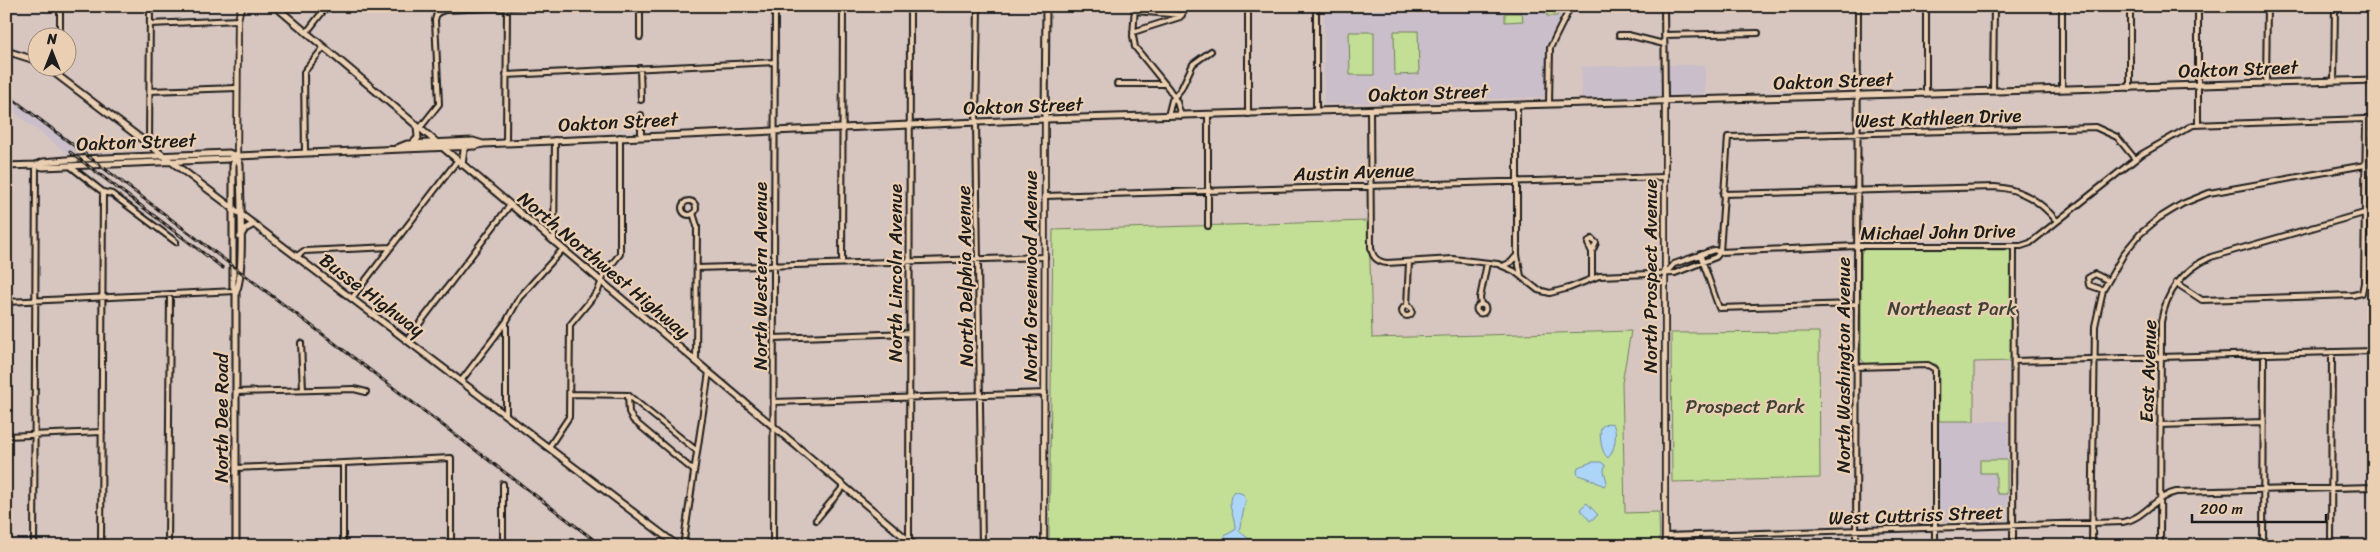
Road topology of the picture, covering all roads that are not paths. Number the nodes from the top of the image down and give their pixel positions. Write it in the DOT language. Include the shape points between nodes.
graph roads {
  1 [pos="60,6"];
  2 [pos="150,6"];
  3 [pos="244,6"];
  4 [pos="275,6"];
  5 [pos="327,6"];
  6 [pos="534,6"];
  7 [pos="640,6"];
  8 [pos="775,6"];
  9 [pos="844,6"];
  10 [pos="910,6"];
  11 [pos="978,6"];
  12 [pos="1046,6"];
  13 [pos="1188,6"];
  14 [pos="1248,6"];
  15 [pos="1316,6"];
  16 [pos="1571,6"];
  17 [pos="1664,6"];
  18 [pos="1858,6"];
  19 [pos="1926,6"];
  20 [pos="1994,6"];
  21 [pos="2062,6"];
  22 [pos="2130,6"];
  23 [pos="2198,6"];
  24 [pos="2267,6"];
  25 [pos="2335,6"];
  26 [pos="507,7"];
  27 [pos="1135,9"];
  28 [pos="1183,15"];
  29 [pos="238,20"];
  30 [pos="150,24"];
  31 [pos="60,28"];
  32 [pos="307,32"];
  33 [pos="1133,32"];
  34 [pos="1758,33"];
  35 [pos="1619,35"];
  36 [pos="1664,36"];
  37 [pos="640,37"];
  38 [pos="1664,44"];
  39 [pos="324,47"];
  40 [pos="6,51"];
  41 [pos="1211,52"];
  42 [pos="28,59"];
  43 [pos="775,62"];
  44 [pos="640,68"];
  45 [pos="506,75"];
  46 [pos="63,78"];
  47 [pos="2374,80"];
  48 [pos="2334,81"];
  49 [pos="2266,83"];
  50 [pos="1117,84"];
  51 [pos="1165,84"];
  52 [pos="2198,85"];
  53 [pos="237,88"];
  54 [pos="2130,88"];
  55 [pos="2062,89"];
  56 [pos="150,91"];
  57 [pos="1994,91"];
  58 [pos="1926,93"];
  59 [pos="1857,95"];
  60 [pos="1173,98"];
  61 [pos="640,100"];
  62 [pos="1665,101"];
  63 [pos="1549,104"];
  64 [pos="1517,105"];
  65 [pos="1370,110"];
  66 [pos="1316,111"];
  67 [pos="1248,114"];
  68 [pos="641,115"];
  69 [pos="1208,115"];
  70 [pos="1168,116"];
  71 [pos="1181,116"];
  72 [pos="1045,120"];
  73 [pos="976,122"];
  74 [pos="909,124"];
  75 [pos="2198,124"];
  76 [pos="419,126"];
  77 [pos="842,127"];
  78 [pos="774,130"];
  79 [pos="1857,134"];
  80 [pos="641,136"];
  81 [pos="620,137"];
  82 [pos="555,140"];
  83 [pos="438,143"];
  84 [pos="506,143"];
  85 [pos="412,144"];
  86 [pos="483,144"];
  87 [pos="150,145"];
  88 [pos="467,147"];
  89 [pos="397,148"];
  90 [pos="443,148"];
  91 [pos="305,152"];
  92 [pos="164,156"];
  93 [pos="237,156"];
  94 [pos="2135,159"];
  95 [pos="172,161"];
  96 [pos="460,163"];
  97 [pos="36,165"];
  98 [pos="6,166"];
  99 [pos="70,166"];
  100 [pos="2365,166"];
  101 [pos="1665,177"];
  102 [pos="1518,181"];
  103 [pos="1370,186"];
  104 [pos="1208,190"];
  105 [pos="1857,190"];
  106 [pos="103,192"];
  107 [pos="1723,194"];
  108 [pos="1045,196"];
  109 [pos="510,205"];
  110 [pos="233,209"];
  111 [pos="2364,213"];
  112 [pos="240,214"];
  113 [pos="693,214"];
  114 [pos="2058,221"];
  115 [pos="254,224"];
  116 [pos="1208,226"];
  117 [pos="240,237"];
  118 [pos="176,242"];
  119 [pos="554,242"];
  120 [pos="1856,246"];
  121 [pos="2014,246"];
  122 [pos="392,247"];
  123 [pos="562,250"];
  124 [pos="1592,252"];
  125 [pos="1720,252"];
  126 [pos="1700,254"];
  127 [pos="1517,255"];
  128 [pos="297,256"];
  129 [pos="1045,257"];
  130 [pos="978,258"];
  131 [pos="909,261"];
  132 [pos="1409,262"];
  133 [pos="1487,262"];
  134 [pos="1703,262"];
  135 [pos="842,263"];
  136 [pos="774,265"];
  137 [pos="1504,266"];
  138 [pos="697,268"];
  139 [pos="1666,273"];
  140 [pos="1522,278"];
  141 [pos="1592,278"];
  142 [pos="2108,280"];
  143 [pos="602,282"];
  144 [pos="2176,284"];
  145 [pos="2103,290"];
  146 [pos="236,291"];
  147 [pos="170,294"];
  148 [pos="103,297"];
  149 [pos="352,298"];
  150 [pos="35,300"];
  151 [pos="6,302"];
  152 [pos="1856,304"];
  153 [pos="1481,305"];
  154 [pos="1407,306"];
  155 [pos="506,322"];
  156 [pos="909,333"];
  157 [pos="774,338"];
  158 [pos="407,340"];
  159 [pos="301,343"];
  160 [pos="2374,351"];
  161 [pos="2332,352"];
  162 [pos="2264,354"];
  163 [pos="2161,357"];
  164 [pos="2093,359"];
  165 [pos="696,361"];
  166 [pos="2014,361"];
  167 [pos="1856,367"];
  168 [pos="709,372"];
  169 [pos="461,381"];
  170 [pos="303,390"];
  171 [pos="236,392"];
  172 [pos="366,392"];
  173 [pos="1045,393"];
  174 [pos="570,394"];
  175 [pos="628,395"];
  176 [pos="980,395"];
  177 [pos="909,398"];
  178 [pos="774,402"];
  179 [pos="506,415"];
  180 [pos="2264,422"];
  181 [pos="2160,425"];
  182 [pos="774,427"];
  183 [pos="102,432"];
  184 [pos="34,435"];
  185 [pos="6,436"];
  186 [pos="549,447"];
  187 [pos="696,451"];
  188 [pos="343,463"];
  189 [pos="236,468"];
  190 [pos="694,472"];
  191 [pos="503,484"];
  192 [pos="844,486"];
  193 [pos="2374,487"];
  194 [pos="2332,488"];
  195 [pos="2264,489"];
  196 [pos="2160,498"];
  197 [pos="816,520"];
  198 [pos="2093,523"];
  199 [pos="2013,526"];
  200 [pos="1936,528"];
  201 [pos="1856,530"];
  202 [pos="1665,536"];
  203 [pos="909,540"];
  204 [pos="34,546"];
  205 [pos="101,546"];
  206 [pos="168,546"];
  207 [pos="236,546"];
  208 [pos="343,546"];
  209 [pos="451,546"];
  210 [pos="503,546"];
  211 [pos="678,546"];
  212 [pos="683,546"];
  213 [pos="774,546"];
  214 [pos="915,546"];
  215 [pos="982,546"];
  216 [pos="1044,546"];
  217 [pos="1665,546"];
  218 [pos="1856,546"];
  219 [pos="1935,546"];
  220 [pos="2013,546"];
  221 [pos="2092,546"];
  222 [pos="2160,546"];
  223 [pos="2263,546"];
  224 [pos="2331,546"];
  1 -- 31 [label="street"];
  2 -- 30 [label="street"];
  3 -- 29 [label="street, North Dee Road"];
  4 -- 32 [label="main road, North Northwest Highway"];
  5 -- 32 [label="street"];
  6 -- 26 [label="street"];
  7 -- 37 [label="street"];
  8 -- 43 [label="street, North Western Avenue"];
  9 -- 77 [label="street"];
  10 -- 74 [label="street, North Lincoln Avenue"];
  11 -- 73 [label="street, North Delphia Avenue"];
  12 -- 72 [label="main road, North Greenwood Avenue"];
  13 -- 28 [label="street"];
  14 -- 67 [label="street"];
  15 -- 66 [label="street"];
  16 -- 63 [label="street" via="1550,48"];
  17 -- 36 [label="street, North Prospect Avenue"];
  18 -- 59 [label="street, North Washington Avenue"];
  19 -- 58 [label="street"];
  20 -- 57 [label="street"];
  21 -- 55 [label="street"];
  22 -- 54 [label="street"];
  23 -- 52 [label="street"];
  24 -- 49 [label="street"];
  25 -- 48 [label="street"];
  26 -- 45 [label="street"];
  26 -- 76 [label="street" via="437,13 439,104"];
  27 -- 28 [label="street"];
  27 -- 33 [label="street"];
  28 -- 33 [label="street"];
  29 -- 30 [label="street"];
  29 -- 53 [label="street, North Dee Road"];
  30 -- 56 [label="street"];
  32 -- 39 [label="main road, North Northwest Highway"];
  33 -- 51 [label="street" via="1137,52"];
  34 -- 36 [label="street"];
  35 -- 38 [label="street"];
  36 -- 38 [label="street, North Prospect Avenue"];
  38 -- 62 [label="street, North Prospect Avenue"];
  39 -- 76 [label="main road, North Northwest Highway"];
  39 -- 91 [label="street" via="304,72"];
  40 -- 42 [label="main road"];
  41 -- 60 [label="street" via="1193,64"];
  43 -- 44 [label="street"];
  43 -- 78 [label="street, North Western Avenue"];
  44 -- 45 [label="street"];
  44 -- 61 [label="street"];
  45 -- 84 [label="street"];
  46 -- 87 [label="main road, Busse Highway"];
  47 -- 48 [label="main road, Oakton Street"];
  48 -- 49 [label="main road, Oakton Street"];
  49 -- 52 [label="main road, Oakton Street"];
  50 -- 51 [label="street"];
  51 -- 60 [label="street"];
  52 -- 54 [label="main road, Oakton Street"];
  52 -- 75 [label="street"];
  53 -- 56 [label="street"];
  53 -- 93 [label="street, North Dee Road"];
  54 -- 55 [label="main road, Oakton Street"];
  55 -- 57 [label="main road, Oakton Street"];
  56 -- 87 [label="street"];
  57 -- 58 [label="main road, Oakton Street"];
  58 -- 59 [label="main road, Oakton Street"];
  59 -- 62 [label="main road, Oakton Street"];
  59 -- 79 [label="street, North Washington Avenue"];
  60 -- 70 [label="street"];
  60 -- 71 [label="street"];
  62 -- 63 [label="main road, Oakton Street"];
  62 -- 101 [label="street, North Prospect Avenue"];
  63 -- 64 [label="main road, Oakton Street"];
  64 -- 65 [label="main road, Oakton Street"];
  64 -- 102 [label="street"];
  65 -- 66 [label="main road, Oakton Street"];
  65 -- 103 [label="street"];
  66 -- 67 [label="main road, Oakton Street"];
  67 -- 69 [label="main road, Oakton Street"];
  68 -- 80 [label="street"];
  69 -- 71 [label="main road, Oakton Street"];
  69 -- 104 [label="street"];
  70 -- 71 [label="main road, Oakton Street"];
  70 -- 72 [label="main road, Oakton Street"];
  72 -- 73 [label="main road, Oakton Street"];
  72 -- 108 [label="street, North Greenwood Avenue"];
  73 -- 74 [label="main road, Oakton Street"];
  73 -- 130 [label="street, North Delphia Avenue"];
  74 -- 77 [label="main road, Oakton Street"];
  74 -- 131 [label="street, North Lincoln Avenue"];
  75 -- 94 [label="street, Michael John Drive"];
  75 -- 100 [label="street" via="2366,119"];
  76 -- 83 [label="main road, North Northwest Highway"];
  76 -- 85 [label="main road" via="418,138"];
  77 -- 78 [label="main road, Oakton Street"];
  77 -- 135 [label="street"];
  78 -- 80 [label="main road, Oakton Street"];
  78 -- 136 [label="street, North Western Avenue"];
  79 -- 94 [label="street, West Kathleen Drive" via="2095,128 2117,137"];
  79 -- 105 [label="street, North Washington Avenue"];
  79 -- 107 [label="street, West Kathleen Drive" via="1728,137"];
  80 -- 81 [label="main road, Oakton Street"];
  81 -- 82 [label="main road, Oakton Street"];
  81 -- 143 [label="street" via="620,254 604,274"];
  82 -- 84 [label="main road, Oakton Street"];
  82 -- 119 [label="street"];
  83 -- 85 [label="main road, Oakton Street"];
  83 -- 86 [label="main road, Oakton Street" via="473,141"];
  83 -- 90 [label="main road, North Northwest Highway"];
  84 -- 86 [label="main road, Oakton Street"];
  85 -- 89 [label="main road, Oakton Street"];
  86 -- 88 [label="main road, Oakton Street"];
  87 -- 92 [label="main road, Busse Highway"];
  88 -- 90 [label="main road, Oakton Street"];
  88 -- 96 [label="main road"];
  89 -- 90 [label="main road, Oakton Street"];
  89 -- 91 [label="main road, Oakton Street"];
  90 -- 96 [label="main road, North Northwest Highway"];
  91 -- 93 [label="main road, Oakton Street"];
  92 -- 93 [label="main road, Oakton Street" via="229,153"];
  92 -- 95 [label="main road, Busse Highway"];
  92 -- 97 [label="main road, Oakton Street" via="43,162"];
  93 -- 95 [label="main road, Oakton Street"];
  93 -- 110 [label="main road, North Dee Road" via="233,165"];
  93 -- 112 [label="main road, North Dee Road" via="240,165"];
  94 -- 114 [label="street, Michael John Drive"];
  95 -- 99 [label="main road, Oakton Street"];
  95 -- 110 [label="main road, Busse Highway"];
  96 -- 109 [label="main road, North Northwest Highway"];
  96 -- 122 [label="street"];
  97 -- 98 [label="main road, Oakton Street"];
  97 -- 99 [label="main road, Oakton Street"];
  97 -- 150 [label="street"];
  99 -- 106 [label="street"];
  100 -- 111 [label="street"];
  100 -- 142 [label="street" via="2222,190 2195,198 2145,229 2125,252"];
  101 -- 102 [label="street, Austin Avenue"];
  101 -- 139 [label="street, North Prospect Avenue"];
  102 -- 103 [label="street, Austin Avenue"];
  102 -- 127 [label="street"];
  103 -- 104 [label="street, Austin Avenue"];
  103 -- 132 [label="street" via="1371,247 1376,259 1387,263"];
  104 -- 108 [label="street, Austin Avenue"];
  104 -- 116 [label="street"];
  105 -- 107 [label="street"];
  105 -- 114 [label="street" via="2007,188 2029,196"];
  105 -- 120 [label="street, North Washington Avenue"];
  106 -- 118 [label="street" via="112,194"];
  106 -- 148 [label="street"];
  107 -- 125 [label="street"];
  108 -- 129 [label="street, North Greenwood Avenue"];
  109 -- 119 [label="main road, North Northwest Highway"];
  109 -- 158 [label="street"];
  110 -- 112 [label="main road, Busse Highway"];
  110 -- 146 [label="main road, North Dee Road" via="232,286"];
  111 -- 144 [label="street, East Avenue" via="2220,254 2196,264"];
  111 -- 144 [label="street" via="2362,293 2353,296 2202,300"];
  112 -- 115 [label="main road, Busse Highway"];
  112 -- 117 [label="main road, North Dee Road"];
  113 -- 138 [label="street"];
  114 -- 121 [label="street, Michael John Drive" via="2030,242"];
  115 -- 117 [label="main road"];
  115 -- 128 [label="main road, Busse Highway"];
  117 -- 146 [label="main road, North Dee Road" via="240,286"];
  119 -- 123 [label="main road, North Northwest Highway"];
  120 -- 121 [label="street, Michael John Drive"];
  120 -- 125 [label="street, Michael John Drive"];
  120 -- 152 [label="street, North Washington Avenue"];
  121 -- 166 [label="street"];
  122 -- 128 [label="street" via="304,250"];
  122 -- 149 [label="street"];
  123 -- 143 [label="main road, North Northwest Highway"];
  123 -- 155 [label="street" via="519,298"];
  124 -- 141 [label="street"];
  125 -- 126 [label="street, Michael John Drive" via="1714,250"];
  125 -- 134 [label="street, Michael John Drive" via="1716,258"];
  126 -- 134 [label="street"];
  126 -- 139 [label="street, Michael John Drive" via="1674,264"];
  127 -- 137 [label="street"];
  127 -- 140 [label="street"];
  128 -- 149 [label="main road, Busse Highway"];
  129 -- 130 [label="street"];
  129 -- 173 [label="street, North Greenwood Avenue"];
  130 -- 131 [label="street"];
  130 -- 176 [label="street, North Delphia Avenue"];
  131 -- 135 [label="street"];
  131 -- 156 [label="street, North Lincoln Avenue"];
  132 -- 133 [label="street" via="1453,259"];
  132 -- 154 [label="street"];
  133 -- 137 [label="street"];
  133 -- 153 [label="street"];
  134 -- 139 [label="street, Michael John Drive" via="1675,273"];
  134 -- 152 [label="street" via="1719,308"];
  135 -- 136 [label="street"];
  136 -- 138 [label="street"];
  136 -- 157 [label="street, North Western Avenue"];
  137 -- 140 [label="street"];
  138 -- 165 [label="street"];
  139 -- 141 [label="street"];
  139 -- 202 [label="street, North Prospect Avenue"];
  140 -- 141 [label="street" via="1538,290 1550,293"];
  142 -- 145 [label="street"];
  142 -- 145 [label="street" via="2095,274 2088,278 2089,285"];
  143 -- 165 [label="main road, North Northwest Highway"];
  143 -- 174 [label="street" via="570,325"];
  144 -- 163 [label="street, East Avenue" via="2163,313"];
  145 -- 164 [label="street" via="2095,326"];
  146 -- 147 [label="street"];
  146 -- 171 [label="main road, North Dee Road"];
  147 -- 148 [label="street"];
  147 -- 206 [label="street"];
  148 -- 150 [label="street"];
  148 -- 183 [label="street"];
  149 -- 158 [label="main road, Busse Highway"];
  150 -- 151 [label="street"];
  150 -- 184 [label="street"];
  152 -- 167 [label="street, North Washington Avenue"];
  155 -- 169 [label="street"];
  155 -- 179 [label="street"];
  156 -- 157 [label="street"];
  156 -- 177 [label="street, North Lincoln Avenue"];
  157 -- 178 [label="street, North Western Avenue"];
  158 -- 169 [label="main road, Busse Highway"];
  159 -- 170 [label="street"];
  160 -- 161 [label="street"];
  161 -- 162 [label="street"];
  161 -- 194 [label="street"];
  162 -- 163 [label="street"];
  162 -- 180 [label="street"];
  163 -- 164 [label="street"];
  163 -- 181 [label="street, East Avenue"];
  164 -- 166 [label="street"];
  164 -- 198 [label="street"];
  165 -- 168 [label="main road, North Northwest Highway"];
  166 -- 199 [label="street"];
  167 -- 200 [label="street" via="1934,367"];
  167 -- 201 [label="street, North Washington Avenue"];
  168 -- 182 [label="main road, North Northwest Highway"];
  168 -- 187 [label="street"];
  169 -- 179 [label="main road, Busse Highway"];
  170 -- 171 [label="street"];
  170 -- 172 [label="street" via="354,389"];
  171 -- 189 [label="main road, North Dee Road"];
  173 -- 176 [label="street"];
  173 -- 216 [label="street, North Greenwood Avenue"];
  174 -- 175 [label="street"];
  174 -- 186 [label="street" via="569,417"];
  175 -- 187 [label="street"];
  175 -- 190 [label="street" via="628,406 634,420"];
  176 -- 177 [label="street"];
  176 -- 215 [label="street, North Delphia Avenue"];
  177 -- 178 [label="street"];
  177 -- 203 [label="street, North Lincoln Avenue"];
  178 -- 182 [label="street, North Western Avenue"];
  179 -- 186 [label="main road, Busse Highway"];
  180 -- 181 [label="street"];
  180 -- 195 [label="street"];
  181 -- 196 [label="street, East Avenue"];
  182 -- 192 [label="main road, North Northwest Highway"];
  182 -- 213 [label="street, North Western Avenue"];
  183 -- 184 [label="street"];
  183 -- 205 [label="street"];
  184 -- 185 [label="street"];
  184 -- 204 [label="street"];
  186 -- 211 [label="main road, Busse Highway"];
  187 -- 190 [label="street"];
  188 -- 189 [label="street"];
  188 -- 208 [label="street"];
  188 -- 209 [label="street" via="451,458"];
  189 -- 207 [label="main road, North Dee Road"];
  190 -- 212 [label="street"];
  191 -- 210 [label="street"];
  192 -- 197 [label="street"];
  192 -- 203 [label="main road, North Northwest Highway"];
  193 -- 194 [label="street"];
  194 -- 195 [label="street"];
  194 -- 224 [label="street"];
  195 -- 196 [label="street" via="2176,492"];
  195 -- 223 [label="street"];
  196 -- 198 [label="street, West Cuttriss Street" via="2128,522"];
  196 -- 222 [label="street, East Avenue"];
  198 -- 199 [label="street, West Cuttriss Street"];
  198 -- 221 [label="street"];
  199 -- 200 [label="street, West Cuttriss Street"];
  199 -- 220 [label="street"];
  200 -- 201 [label="street, West Cuttriss Street"];
  200 -- 219 [label="street"];
  201 -- 202 [label="street, West Cuttriss Street"];
  201 -- 218 [label="street, North Washington Avenue"];
  202 -- 217 [label="street, North Prospect Avenue"];
  203 -- 214 [label="main road, North Northwest Highway"];
}
